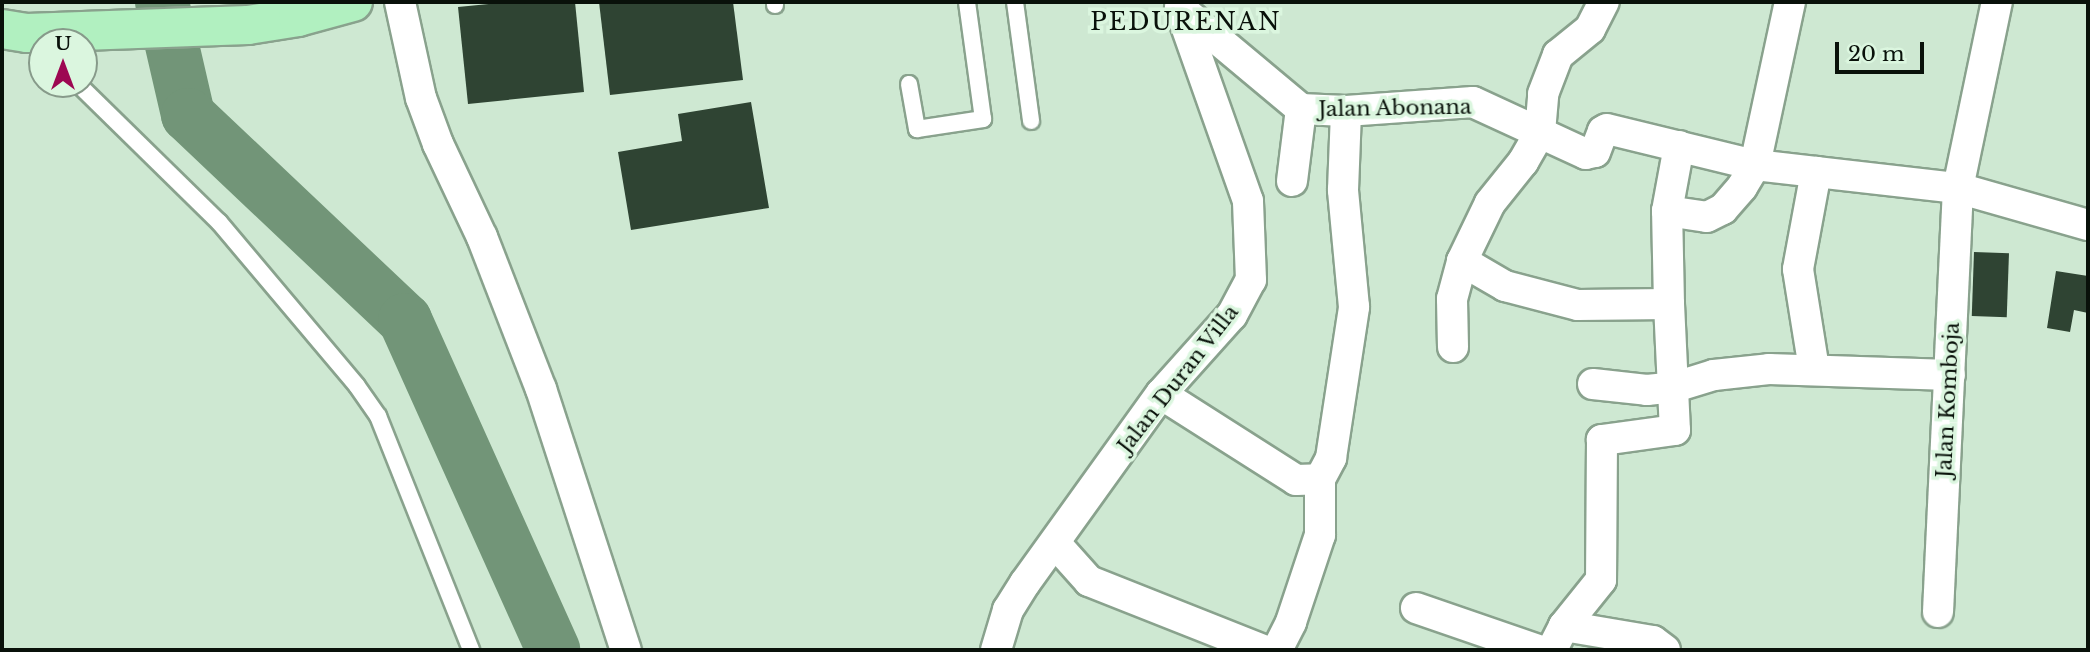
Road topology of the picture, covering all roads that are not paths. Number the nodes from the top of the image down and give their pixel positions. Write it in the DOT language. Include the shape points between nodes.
graph roads {
  1 [pos="354,2"];
  2 [pos="400,2"];
  3 [pos="967,2"];
  4 [pos="1016,2"];
  5 [pos="1604,2"];
  6 [pos="1790,2"];
  7 [pos="1997,2"];
  8 [pos="1179,5"];
  9 [pos="23,37"];
  10 [pos="909,83"];
  11 [pos="92,98"];
  12 [pos="1301,109"];
  13 [pos="1346,111"];
  14 [pos="1031,121"];
  15 [pos="1540,132"];
  16 [pos="1679,146"];
  17 [pos="1755,165"];
  18 [pos="1816,172"];
  19 [pos="1292,181"];
  20 [pos="1958,188"];
  21 [pos="1667,211"];
  22 [pos="2088,225"];
  23 [pos="1462,261"];
  24 [pos="1669,304"];
  25 [pos="1453,347"];
  26 [pos="1814,369"];
  27 [pos="1950,375"];
  28 [pos="1593,384"];
  29 [pos="1675,387"];
  30 [pos="1161,394"];
  31 [pos="1320,479"];
  32 [pos="1055,543"];
  33 [pos="1416,608"];
  34 [pos="1938,612"];
  35 [pos="1558,638"];
  36 [pos="471,650"];
  37 [pos="626,650"];
  38 [pos="996,650"];
  39 [pos="1263,650"];
  40 [pos="1277,650"];
  41 [pos="1538,650"];
  42 [pos="1665,650"];
  1 -- 9 [label="main road" via="248,25"];
  2 -- 37 [label="street" via="421,98 537,377"];
  3 -- 10 [label="lane" via="983,119 917,128"];
  4 -- 14 [label="lane"];
  5 -- 15 [label="street" via="1590,29 1558,55 1543,94"];
  6 -- 17 [label="street"];
  7 -- 20 [label="street, Jalan Komboja"];
  8 -- 12 [label="street, Jalan Abonana"];
  8 -- 30 [label="street, Jalan Duran Villa" via="1248,201 1251,280 1232,315"];
  11 -- 36 [label="lane" via="219,222 378,416"];
  12 -- 13 [label="street, Jalan Abonana"];
  12 -- 19 [label="street"];
  13 -- 15 [label="street, Jalan Abonana" via="1473,102"];
  13 -- 31 [label="street" via="1343,190 1354,307 1331,458"];
  15 -- 16 [label="street, Jalan Abonana" via="1586,154 1594,152 1607,129"];
  15 -- 23 [label="street" via="1490,203"];
  16 -- 17 [label="street"];
  16 -- 21 [label="street"];
  17 -- 18 [label="street"];
  17 -- 21 [label="street" via="1723,209 1707,217"];
  18 -- 20 [label="street"];
  18 -- 26 [label="street" via="1798,269"];
  20 -- 22 [label="street"];
  20 -- 27 [label="street, Jalan Komboja"];
  21 -- 24 [label="street"];
  23 -- 24 [label="street" via="1504,286 1578,305"];
  23 -- 25 [label="street" via="1452,299"];
  24 -- 29 [label="street"];
  26 -- 27 [label="street"];
  26 -- 29 [label="street" via="1714,375"];
  27 -- 34 [label="street, Jalan Komboja"];
  28 -- 29 [label="street" via="1647,390"];
  29 -- 35 [label="street" via="1675,430 1602,440 1601,580"];
  30 -- 31 [label="street" via="1296,480"];
  30 -- 32 [label="street, Jalan Duran Villa"];
  31 -- 40 [label="street" via="1320,535"];
  32 -- 38 [label="street, Jalan Duran Villa" via="1008,610"];
  32 -- 39 [label="street" via="1089,581"];
  33 -- 41 [label="street"];
  35 -- 42 [label="street" via="1653,641"];
}
